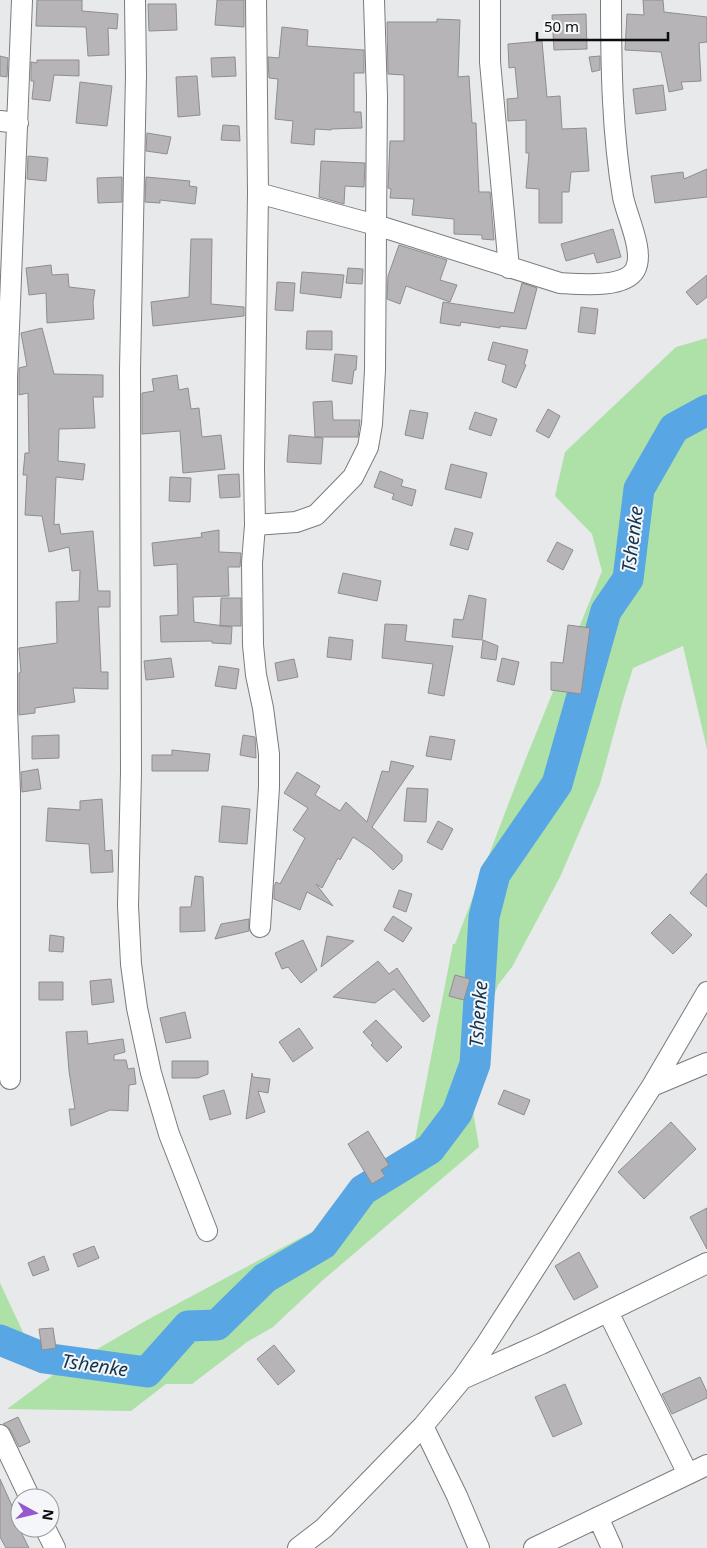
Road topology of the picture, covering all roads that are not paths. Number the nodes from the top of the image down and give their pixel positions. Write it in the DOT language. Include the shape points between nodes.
graph roads {
  1 [pos="22,0"];
  2 [pos="135,0"];
  3 [pos="256,0"];
  4 [pos="374,0"];
  5 [pos="490,0"];
  6 [pos="611,0"];
  7 [pos="9,122"];
  8 [pos="258,193"];
  9 [pos="376,225"];
  10 [pos="509,268"];
  11 [pos="255,525"];
  12 [pos="260,927"];
  13 [pos="707,992"];
  14 [pos="707,1063"];
  15 [pos="10,1079"];
  16 [pos="652,1086"];
  17 [pos="207,1231"];
  18 [pos="707,1263"];
  19 [pos="608,1312"];
  20 [pos="462,1379"];
  21 [pos="424,1426"];
  22 [pos="0,1435"];
  23 [pos="707,1465"];
  24 [pos="688,1474"];
  25 [pos="25,1488"];
  26 [pos="598,1517"];
  27 [pos="298,1548"];
  28 [pos="479,1548"];
  29 [pos="534,1548"];
  30 [pos="612,1548"];
  1 -- 7 [label="street"];
  2 -- 17 [label="street" via="130,370 128,906 131,964 151,1073 169,1134"];
  3 -- 8 [label="street"];
  4 -- 9 [label="street"];
  5 -- 10 [label="street" via="490,62"];
  6 -- 10 [label="street" via="617,142 623,198 639,255 636,269 630,277 617,283 580,284 560,283"];
  7 -- 15 [label="street"];
  8 -- 9 [label="street"];
  8 -- 11 [label="street"];
  9 -- 10 [label="street"];
  9 -- 11 [label="street" via="375,370 368,447 352,476 316,515 296,522"];
  11 -- 12 [label="street" via="253,645 269,754"];
  13 -- 16 [label="street"];
  14 -- 16 [label="street"];
  16 -- 20 [label="street"];
  18 -- 19 [label="street"];
  19 -- 20 [label="street"];
  19 -- 24 [label="street"];
  20 -- 21 [label="street"];
  21 -- 27 [label="street" via="324,1528"];
  21 -- 28 [label="street"];
  22 -- 25 [label="street"];
  23 -- 24 [label="street"];
  24 -- 26 [label="street"];
  26 -- 29 [label="street"];
  26 -- 30 [label="street"];
}
